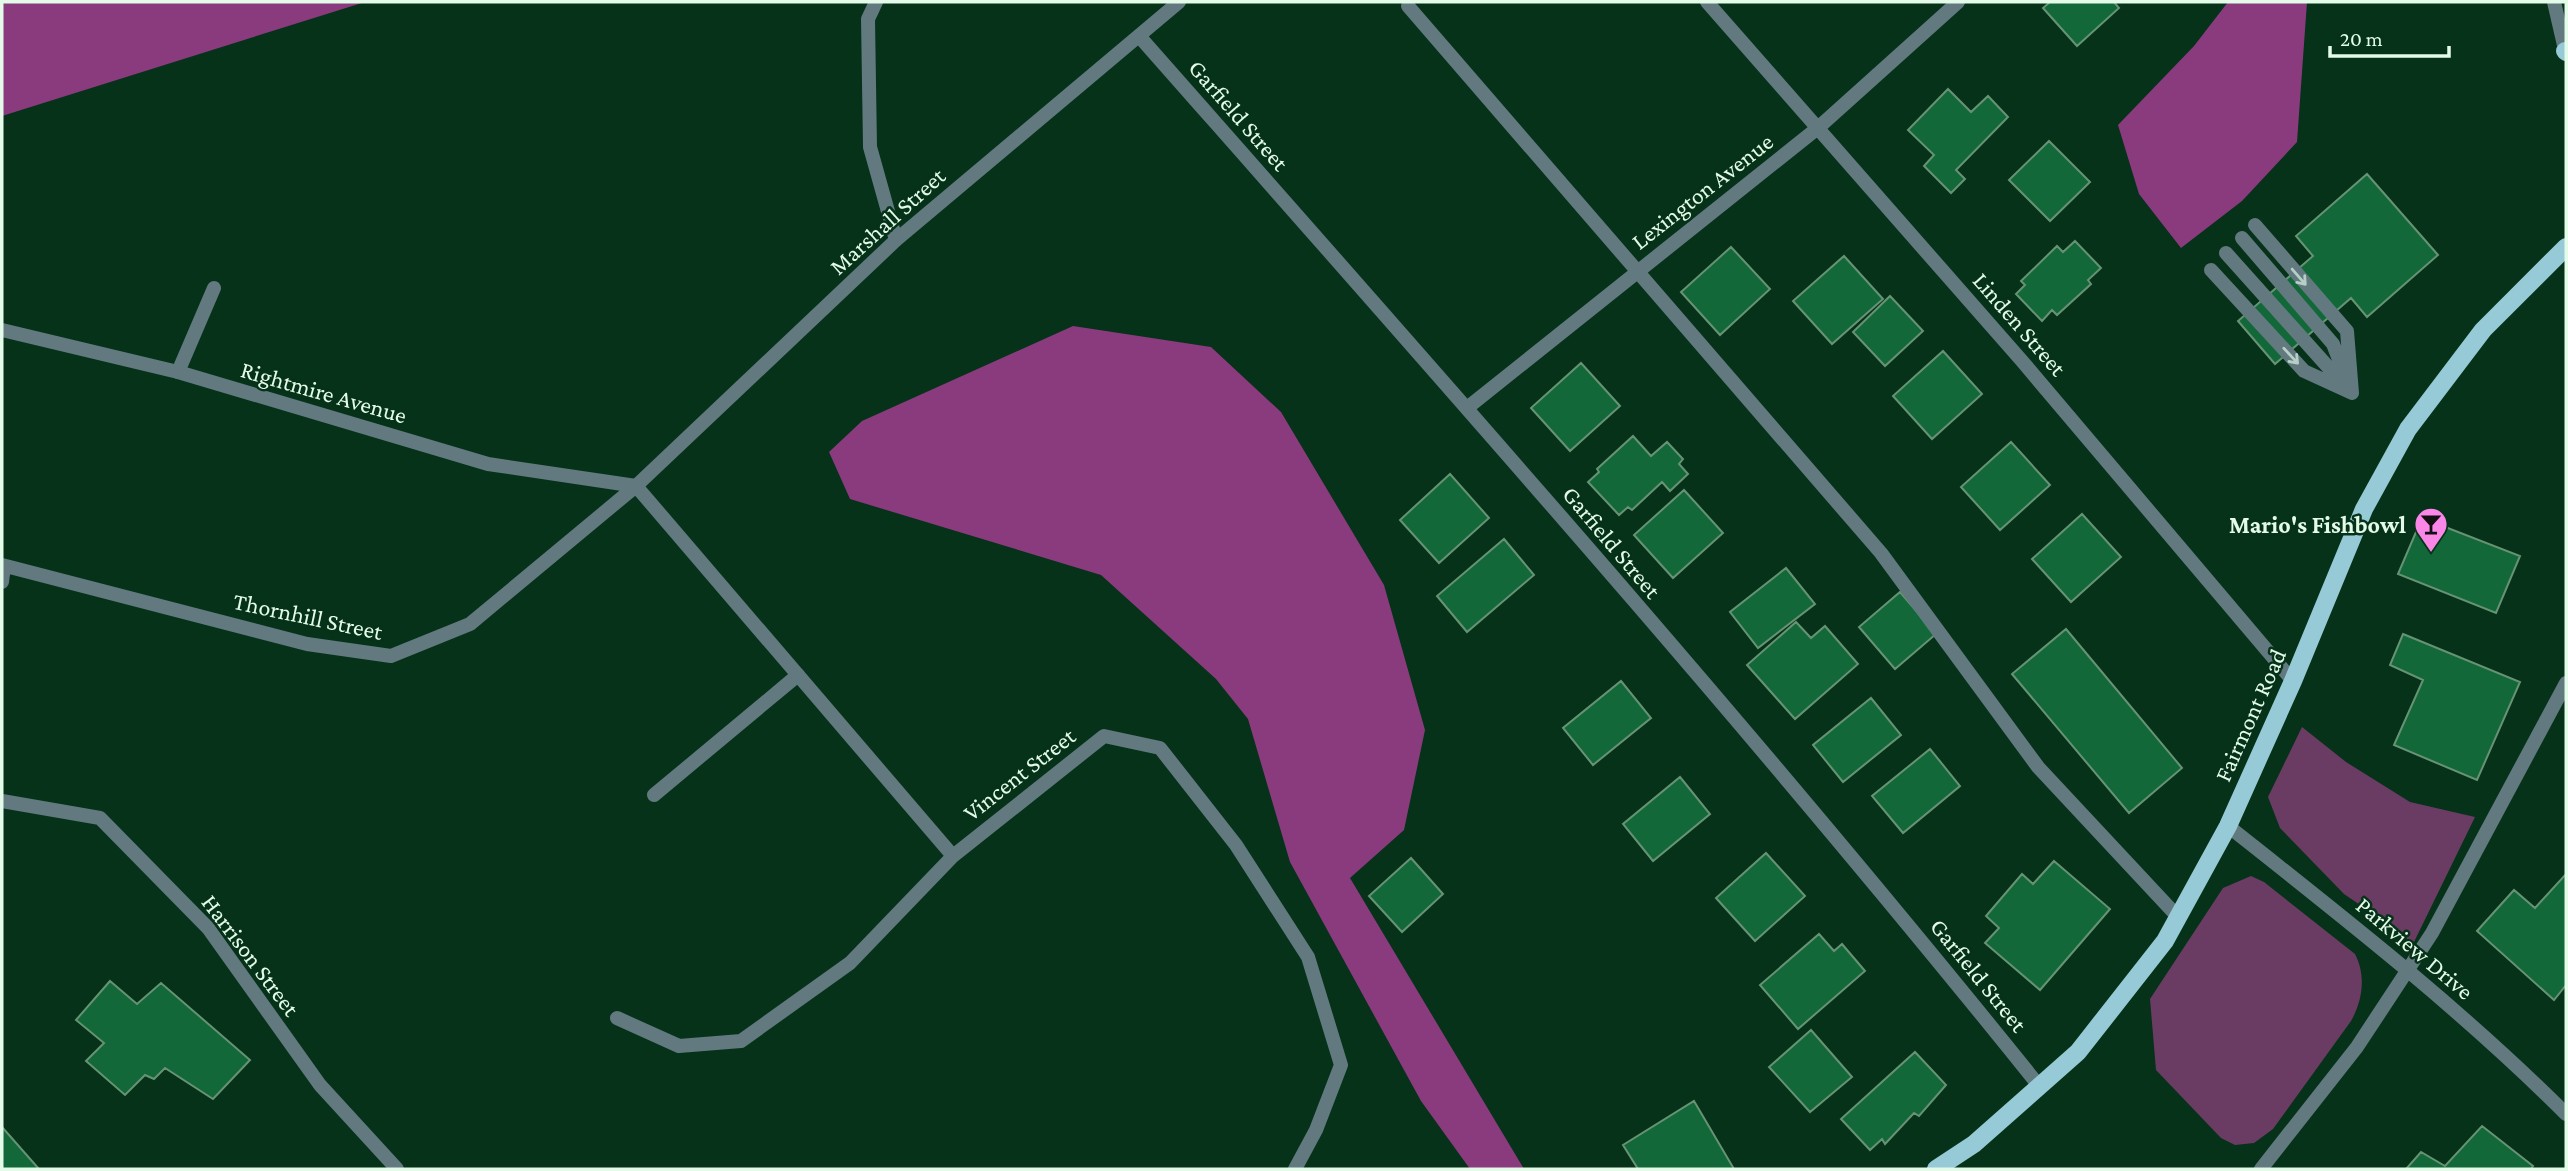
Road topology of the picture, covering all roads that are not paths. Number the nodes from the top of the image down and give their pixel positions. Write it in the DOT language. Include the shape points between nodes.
graph roads {
  1 [pos="876,2"];
  2 [pos="1179,2"];
  3 [pos="1707,2"];
  4 [pos="1958,2"];
  5 [pos="2554,2"];
  6 [pos="1408,6"];
  7 [pos="1139,36"];
  8 [pos="2566,52"];
  9 [pos="1819,127"];
  10 [pos="2255,225"];
  11 [pos="2242,238"];
  12 [pos="896,240"];
  13 [pos="2566,247"];
  14 [pos="2226,253"];
  15 [pos="1639,270"];
  16 [pos="2211,270"];
  17 [pos="214,288"];
  18 [pos="2,330"];
  19 [pos="178,372"];
  20 [pos="2352,393"];
  21 [pos="1466,408"];
  22 [pos="636,486"];
  23 [pos="3,566"];
  24 [pos="2,582"];
  25 [pos="798,675"];
  26 [pos="2292,681"];
  27 [pos="2566,683"];
  28 [pos="654,795"];
  29 [pos="2,800"];
  30 [pos="2228,826"];
  31 [pos="953,856"];
  32 [pos="2178,917"];
  33 [pos="2408,970"];
  34 [pos="617,1018"];
  35 [pos="2040,1087"];
  36 [pos="2566,1114"];
  37 [pos="397,1169"];
  38 [pos="1295,1169"];
  39 [pos="1936,1169"];
  40 [pos="2261,1169"];
  1 -- 12 [label="street" via="868,19 870,147"];
  2 -- 7 [label="street, Marshall Street"];
  3 -- 9 [label="street, Linden Street"];
  4 -- 9 [label="street, Lexington Avenue"];
  5 -- 8 [label="street"];
  6 -- 15 [label="street"];
  7 -- 12 [label="street, Marshall Street"];
  7 -- 21 [label="street, Garfield Street"];
  9 -- 15 [label="street, Lexington Avenue"];
  9 -- 26 [label="street, Linden Street"];
  10 -- 20 [label="street, one-way" via="2347,331"];
  11 -- 20 [label="street" via="2333,344"];
  12 -- 22 [label="street, Marshall Street"];
  13 -- 26 [label="main road, Fairmont Road" via="2483,330 2408,429 2364,509"];
  14 -- 20 [label="street"];
  15 -- 21 [label="street, Lexington Avenue"];
  15 -- 32 [label="street" via="1881,553 2038,767"];
  16 -- 20 [label="street, one-way" via="2304,371"];
  17 -- 19 [label="street"];
  18 -- 19 [label="street, Rightmire Avenue"];
  19 -- 22 [label="street, Rightmire Avenue" via="488,464"];
  21 -- 35 [label="street, Garfield Street" via="1927,946"];
  22 -- 23 [label="street, Thornhill Street" via="470,624 391,656 307,644"];
  22 -- 25 [label="street, Vincent Street"];
  23 -- 24 [label="street, Thornhill Street"];
  25 -- 28 [label="street"];
  25 -- 31 [label="street, Vincent Street"];
  26 -- 30 [label="main road, Fairmont Road"];
  27 -- 33 [label="street"];
  29 -- 37 [label="street, Harrison Street" via="100,818 208,928 320,1085"];
  30 -- 32 [label="main road, Fairmont Road"];
  30 -- 33 [label="street, Parkview Drive"];
  31 -- 34 [label="street" via="850,963 741,1041 679,1046"];
  31 -- 38 [label="street, Vincent Street" via="1104,736 1160,748 1236,845 1308,957 1341,1065"];
  32 -- 35 [label="main road, Fairmont Road" via="2165,941 2078,1052"];
  33 -- 36 [label="street, Parkview Drive" via="2507,1055"];
  33 -- 40 [label="street" via="2357,1047"];
  35 -- 39 [label="main road, Fairmont Road" via="1974,1144"];
}
